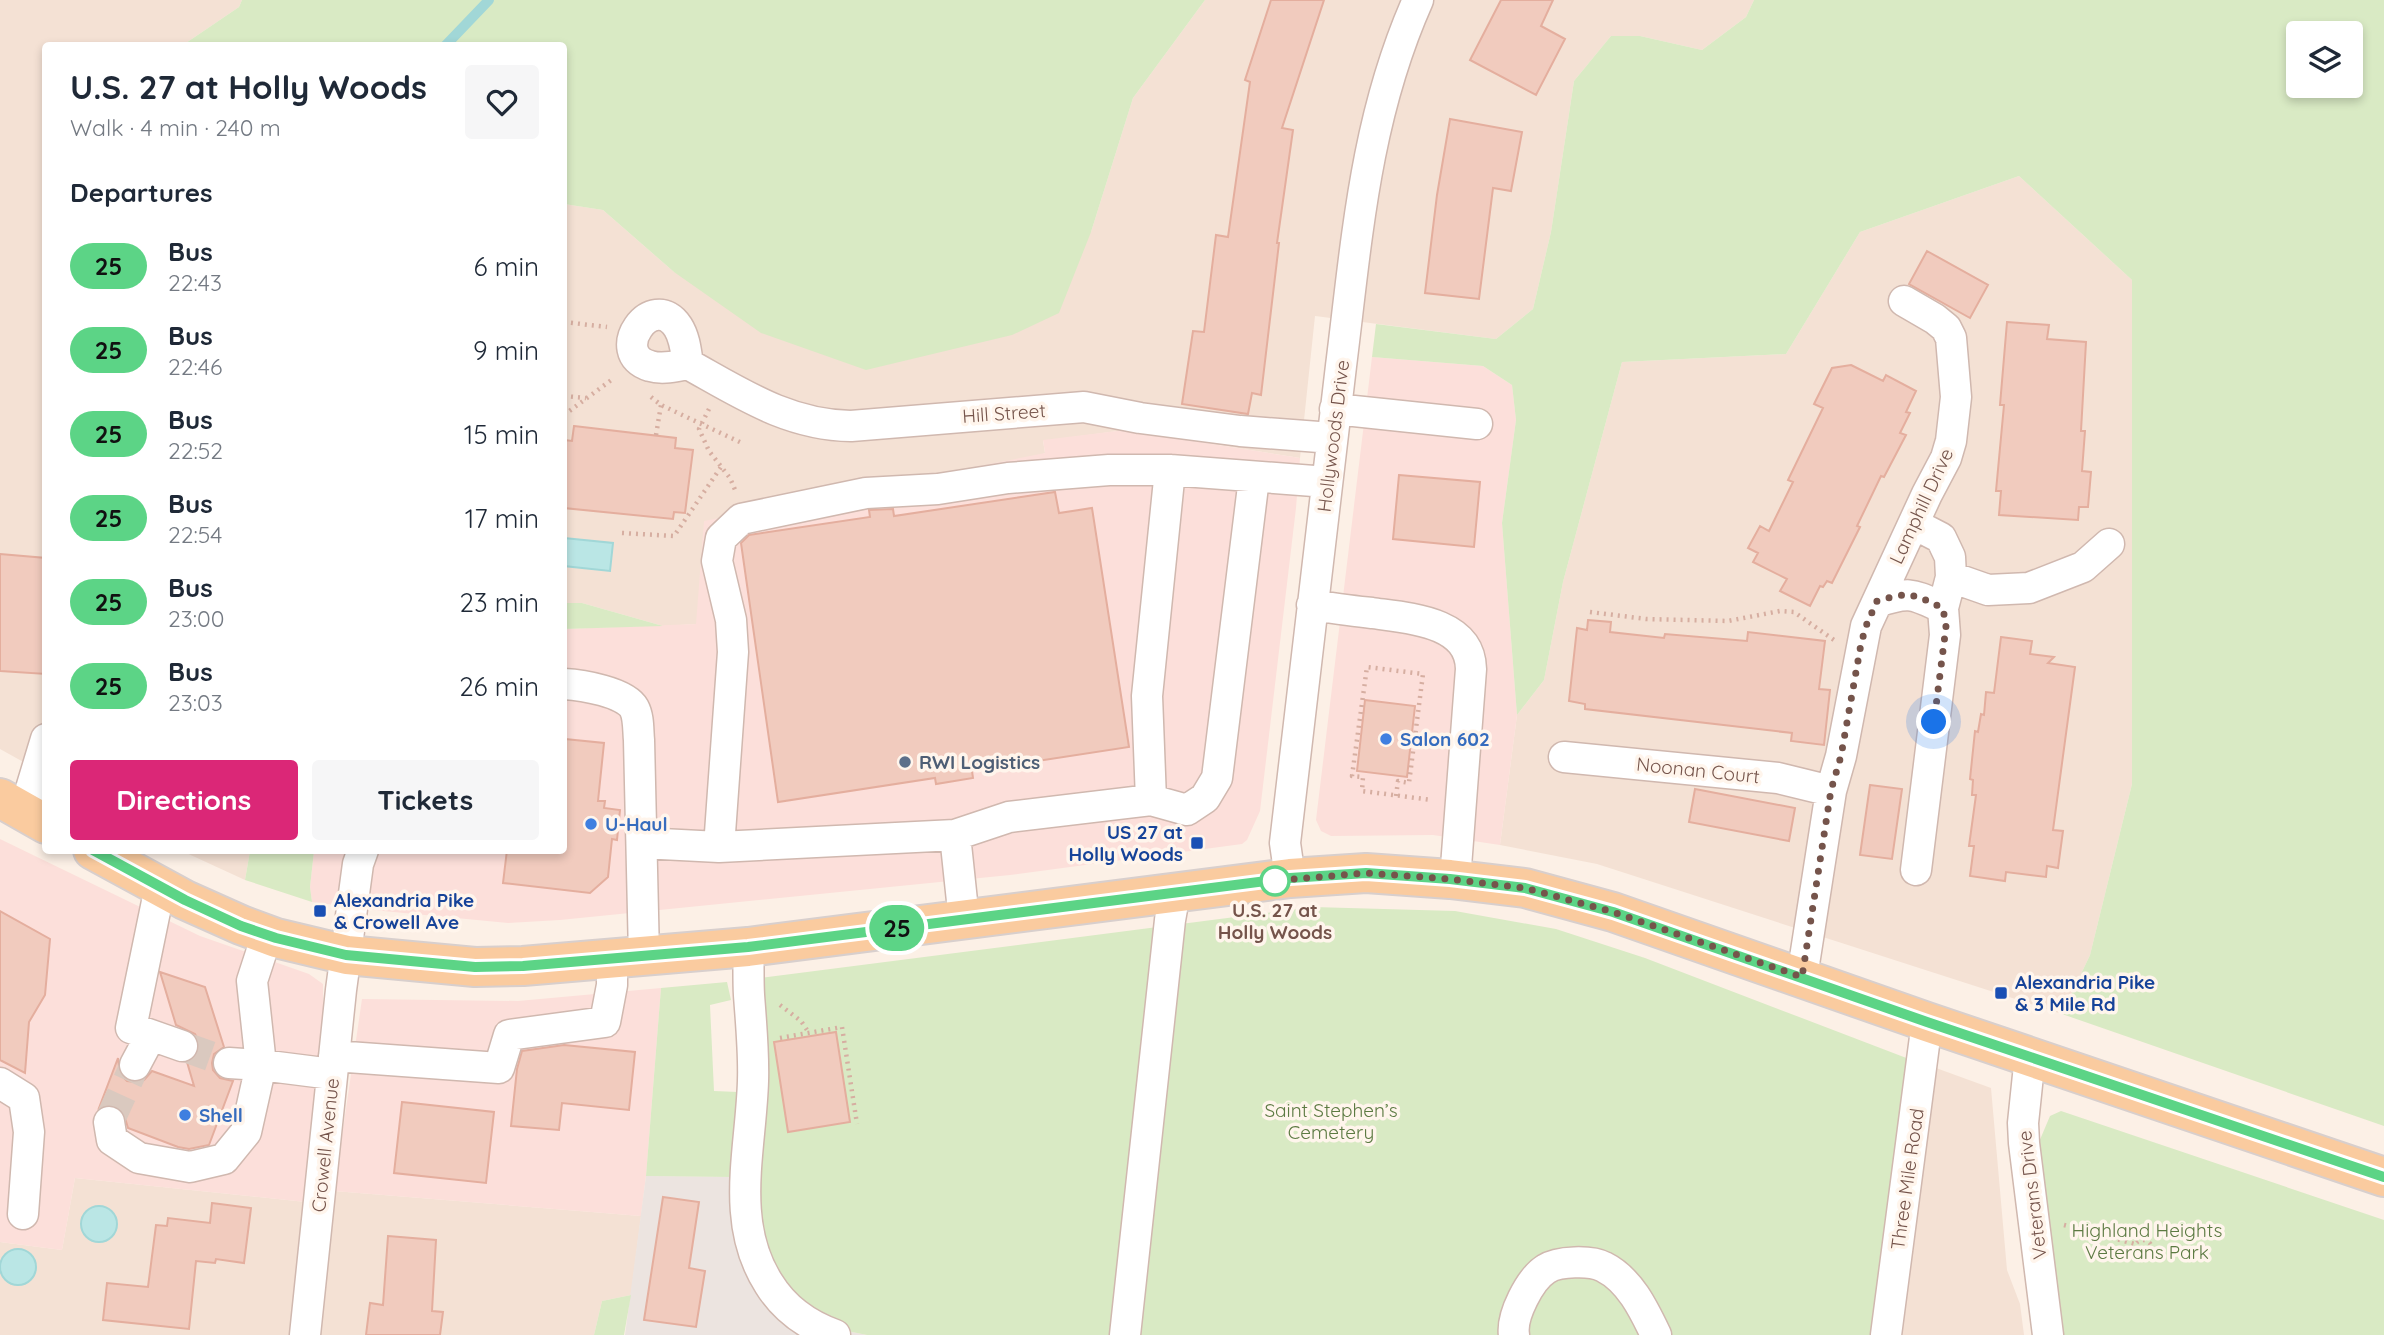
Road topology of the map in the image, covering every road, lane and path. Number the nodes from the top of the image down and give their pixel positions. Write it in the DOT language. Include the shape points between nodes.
graph roads {
  1 [pos="1418,0"];
  2 [pos="1904,301"];
  3 [pos="567,322"];
  4 [pos="612,328"];
  5 [pos="688,364"];
  6 [pos="621,373"];
  7 [pos="721,382"];
  8 [pos="567,396"];
  9 [pos="586,398"];
  10 [pos="661,405"];
  11 [pos="567,413"];
  12 [pos="1334,423"];
  13 [pos="1477,424"];
  14 [pos="656,435"];
  15 [pos="721,467"];
  16 [pos="1170,470"];
  17 [pos="1254,478"];
  18 [pos="1327,482"];
  19 [pos="738,496"];
  20 [pos="1914,524"];
  21 [pos="622,533"];
  22 [pos="2109,544"];
  23 [pos="1951,577"];
  24 [pos="1877,601"];
  25 [pos="1312,606"];
  26 [pos="1943,608"];
  27 [pos="1590,612"];
  28 [pos="1846,643"];
  29 [pos="567,684"];
  30 [pos="42,752"];
  31 [pos="1564,757"];
  32 [pos="1831,790"];
  33 [pos="1396,796"];
  34 [pos="1151,800"];
  35 [pos="1460,804"];
  36 [pos="23,812"];
  37 [pos="955,835"];
  38 [pos="642,843"];
  39 [pos="719,847"];
  40 [pos="100,854"];
  41 [pos="362,854"];
  42 [pos="1916,870"];
  43 [pos="1290,878"];
  44 [pos="1455,880"];
  45 [pos="160,887"];
  46 [pos="1175,892"];
  47 [pos="964,920"];
  48 [pos="267,935"];
  49 [pos="748,947"];
  50 [pos="346,955"];
  51 [pos="628,957"];
  52 [pos="1802,977"];
  53 [pos="1927,1022"];
  54 [pos="151,1035"];
  55 [pos="751,1042"];
  56 [pos="182,1046"];
  57 [pos="2031,1056"];
  58 [pos="229,1063"];
  59 [pos="135,1065"];
  60 [pos="261,1065"];
  61 [pos="333,1065"];
  62 [pos="0,1083"];
  63 [pos="109,1122"];
  64 [pos="856,1124"];
  65 [pos="2384,1177"];
  66 [pos="23,1214"];
  67 [pos="2034,1217"];
  68 [pos="2134,1244"];
  69 [pos="813,1331"];
  70 [pos="305,1335"];
  71 [pos="1125,1335"];
  72 [pos="1514,1335"];
  73 [pos="1656,1335"];
  74 [pos="1886,1335"];
  75 [pos="2048,1335"];
  1 -- 12 [label="street, Hollywoods Drive" via="1374,131"];
  2 -- 20 [label="street, Lamphill Drive" via="1946,328 1951,338 1956,397 1946,458"];
  3 -- 4 [label="path"];
  5 -- 7 [label="street, Hill Street"];
  6 -- 9 [label="path"];
  7 -- 12 [label="street, Hill Street" via="793,419 825,426 1084,407 1240,431"];
  7 -- 15 [label="path" via="699,429"];
  8 -- 9 [label="path"];
  9 -- 11 [label="path"];
  10 -- 14 [label="path"];
  12 -- 13 [label="street, Hill Street"];
  12 -- 18 [label="street, Hollywoods Drive"];
  15 -- 19 [label="path"];
  15 -- 21 [label="path" via="674,536"];
  16 -- 17 [label="street"];
  16 -- 34 [label="street" via="1147,696"];
  16 -- 39 [label="street" via="1109,470 866,493 741,519 733,525 721,538 717,561 731,620 733,652"];
  17 -- 18 [label="street"];
  17 -- 34 [label="street" via="1217,778 1205,798 1187,810"];
  18 -- 25 [label="street, Hollywoods Drive"];
  20 -- 23 [label="street" via="1941,538 1950,557"];
  20 -- 24 [label="street, Lamphill Drive"];
  22 -- 23 [label="street" via="2083,566 2029,588 1988,590"];
  23 -- 26 [label="street"];
  24 -- 26 [label="street" via="1912,594"];
  24 -- 32 [label="street, Lamphill Drive" via="1861,644"];
  25 -- 35 [label="street" via="1419,619 1441,627 1467,649 1471,669"];
  25 -- 43 [label="street, Hollywoods Drive" via="1285,844"];
  26 -- 42 [label="street" via="1945,635"];
  27 -- 28 [label="path" via="1728,621 1794,612 1832,639"];
  29 -- 38 [label="street" via="626,698 635,710"];
  30 -- 36 [label="street"];
  31 -- 32 [label="street, Noonan Court" via="1779,778"];
  32 -- 52 [label="street, Lamphill Drive"];
  33 -- 33 [label="path" via="1362,791 1363,777 1352,776 1367,667 1423,674 1409,783 1398,781"];
  33 -- 35 [label="path"];
  34 -- 37 [label="street" via="1009,817"];
  35 -- 44 [label="street"];
  37 -- 39 [label="street"];
  37 -- 47 [label="street"];
  38 -- 39 [label="street"];
  38 -- 51 [label="street"];
  40 -- 45 [label="main road"];
  41 -- 50 [label="street, Crowell Avenue"];
  43 -- 44 [label="main road" via="1366,873"];
  43 -- 46 [label="main road"];
  44 -- 52 [label="main road" via="1525,888 1613,912"];
  45 -- 48 [label="main road"];
  45 -- 54 [label="street" via="131,1028"];
  46 -- 47 [label="main road"];
  46 -- 71 [label="street"];
  47 -- 49 [label="main road"];
  48 -- 50 [label="main road"];
  48 -- 60 [label="street" via="252,981"];
  49 -- 51 [label="main road"];
  49 -- 55 [label="street"];
  50 -- 51 [label="main road" via="475,967"];
  50 -- 61 [label="street, Crowell Avenue"];
  51 -- 61 [label="street" via="611,985 606,1022 509,1035 499,1068"];
  52 -- 53 [label="main road"];
  53 -- 57 [label="main road"];
  53 -- 74 [label="street, Three Mile Road"];
  54 -- 56 [label="street"];
  54 -- 59 [label="street"];
  55 -- 64 [label="path" via="842,1027"];
  55 -- 69 [label="street" via="746,1224 760,1270 776,1295"];
  57 -- 65 [label="main road"];
  57 -- 67 [label="street, Veterans Drive" via="2023,1122"];
  58 -- 60 [label="street"];
  60 -- 61 [label="street"];
  60 -- 63 [label="street" via="246,1132 224,1159 190,1167 139,1158 112,1140"];
  61 -- 70 [label="street, Crowell Avenue"];
  62 -- 66 [label="street" via="24,1098 29,1132"];
  67 -- 68 [label="path"];
  67 -- 75 [label="street, Veterans Drive"];
  68 -- 68 [label="path" via="2138,1257 2151,1252 2147,1240"];
  72 -- 73 [label="street" via="1518,1308 1531,1285 1546,1269 1573,1261 1603,1266 1622,1280"];
}
